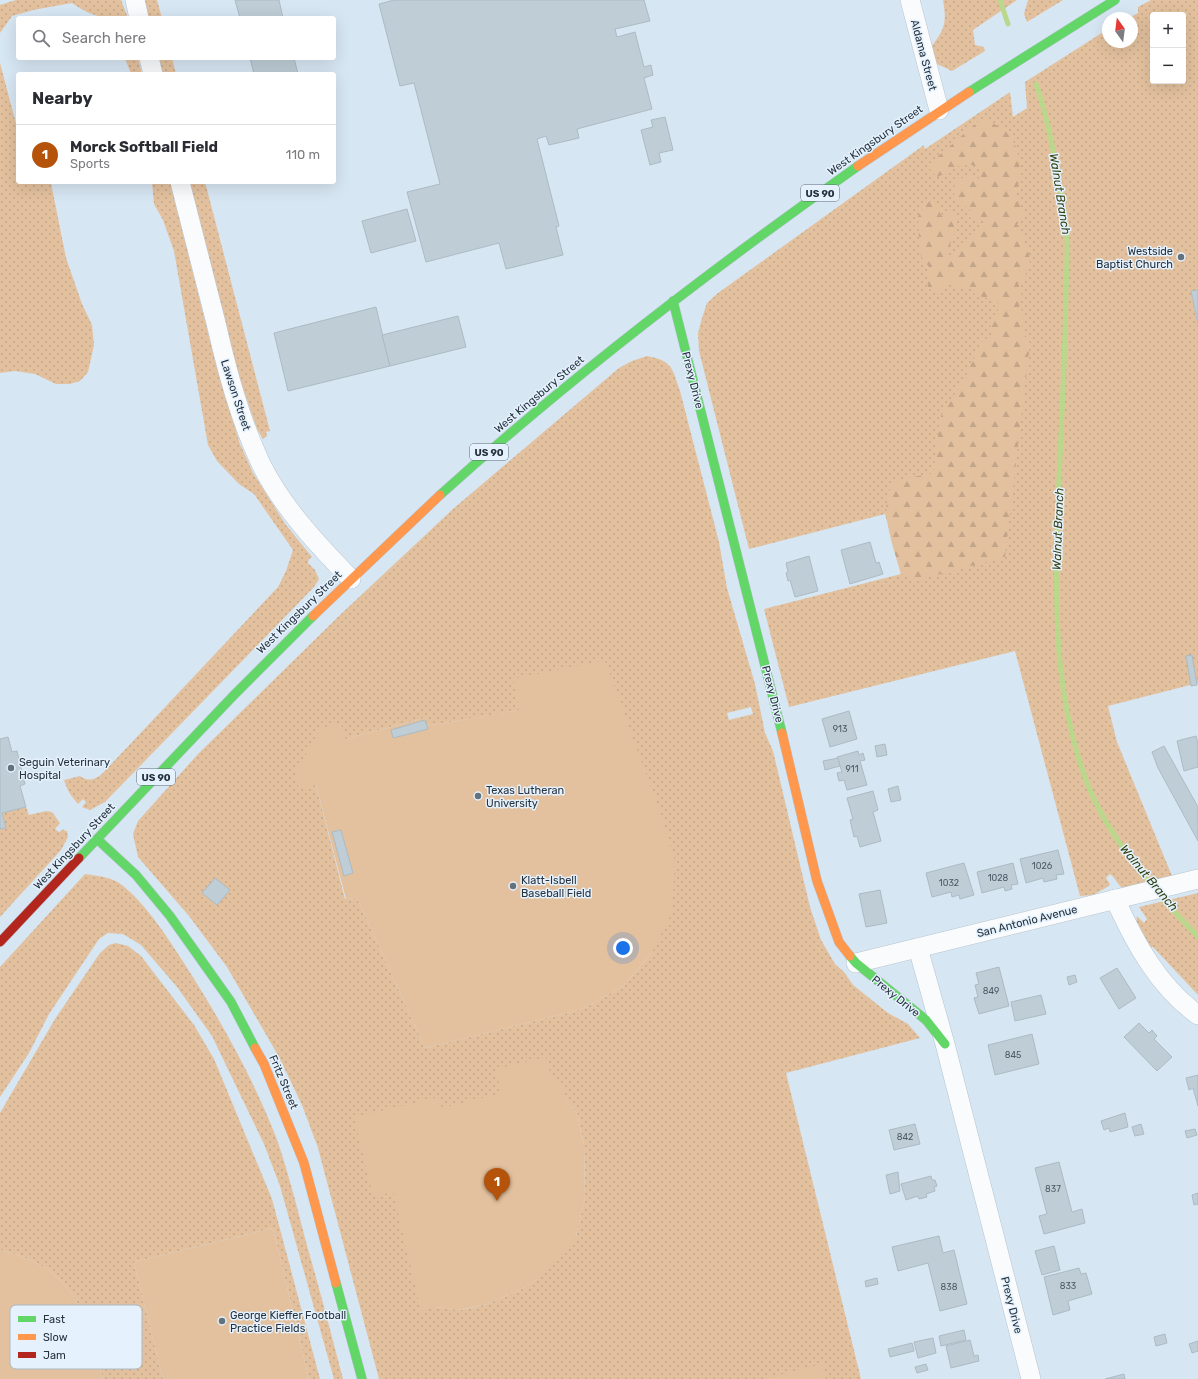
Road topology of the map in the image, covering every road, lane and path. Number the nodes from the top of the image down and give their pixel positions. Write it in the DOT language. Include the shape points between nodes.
graph roads {
  1 [pos="135,0"];
  2 [pos="910,0"];
  3 [pos="1115,0"];
  4 [pos="139,16"];
  5 [pos="150,60"];
  6 [pos="152,72"];
  7 [pos="939,110"];
  8 [pos="181,184"];
  9 [pos="673,301"];
  10 [pos="351,578"];
  11 [pos="97,839"];
  12 [pos="1198,879"];
  13 [pos="1115,899"];
  14 [pos="0,942"];
  15 [pos="918,948"];
  16 [pos="856,963"];
  17 [pos="1198,1015"];
  18 [pos="945,1044"];
  19 [pos="362,1379"];
  20 [pos="1031,1379"];
  1 -- 4 [label="street"];
  2 -- 7 [label="street, Aldama Street"];
  3 -- 7 [label="main road, West Kingsbury Street / US 90"];
  5 -- 6 [label="street"];
  7 -- 9 [label="main road, West Kingsbury Street / US 90"];
  8 -- 10 [label="street, Lawson Street" via="225,360 252,445 262,466 294,515 317,544"];
  9 -- 10 [label="main road, West Kingsbury Street / US 90" via="617,344 479,460"];
  9 -- 16 [label="main road, Prexy Drive" via="817,881 839,942"];
  10 -- 11 [label="main road, West Kingsbury Street / US 90" via="230,698"];
  11 -- 14 [label="main road, West Kingsbury Street / US 90"];
  11 -- 19 [label="main road, Fritz Street" via="136,875 182,932 231,1002 264,1064 304,1163"];
  12 -- 13 [label="street, San Antonio Avenue"];
  13 -- 15 [label="street, San Antonio Avenue"];
  13 -- 17 [label="street" via="1131,934 1155,972"];
  15 -- 16 [label="street, San Antonio Avenue"];
  15 -- 18 [label="street, Prexy Drive"];
  16 -- 18 [label="main road, Prexy Drive" via="926,1020"];
  18 -- 20 [label="street, Prexy Drive"];
}
